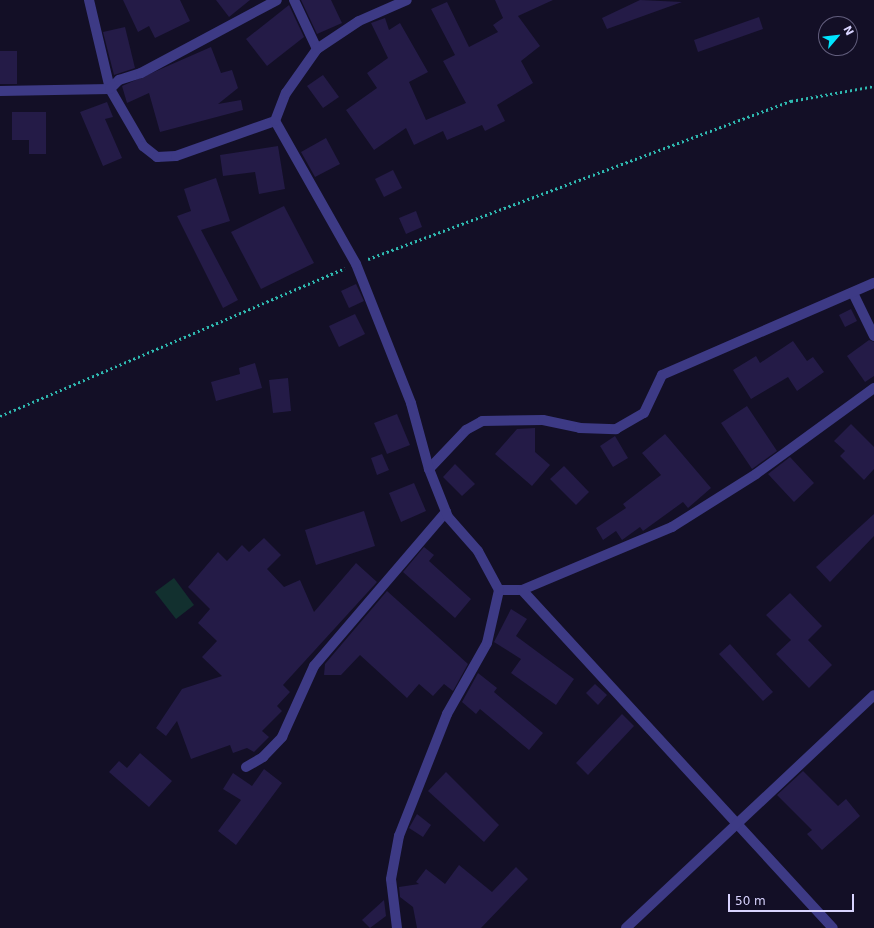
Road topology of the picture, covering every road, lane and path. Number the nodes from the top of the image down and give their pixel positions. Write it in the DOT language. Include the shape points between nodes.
graph roads {
  1 [pos="89,0"];
  2 [pos="277,0"];
  3 [pos="294,0"];
  4 [pos="407,0"];
  5 [pos="317,49"];
  6 [pos="874,86"];
  7 [pos="110,89"];
  8 [pos="0,92"];
  9 [pos="275,121"];
  10 [pos="356,264"];
  11 [pos="874,283"];
  12 [pos="853,292"];
  13 [pos="874,336"];
  14 [pos="874,388"];
  15 [pos="0,416"];
  16 [pos="429,469"];
  17 [pos="446,512"];
  18 [pos="499,590"];
  19 [pos="522,590"];
  20 [pos="874,695"];
  21 [pos="246,767"];
  22 [pos="739,822"];
  23 [pos="397,928"];
  24 [pos="626,928"];
  25 [pos="833,928"];
  1 -- 7 [label="street"];
  2 -- 7 [label="street" via="148,70 119,80"];
  3 -- 5 [label="street"];
  4 -- 5 [label="street" via="359,21"];
  5 -- 9 [label="street" via="286,93"];
  6 -- 10 [label="path" via="791,101"];
  7 -- 8 [label="street"];
  7 -- 9 [label="street" via="143,146 157,157 176,156"];
  9 -- 10 [label="street"];
  10 -- 15 [label="path"];
  10 -- 16 [label="street" via="411,403"];
  11 -- 12 [label="street"];
  12 -- 13 [label="street"];
  12 -- 16 [label="street" via="662,375 644,414 616,430 580,428 543,420 482,421 466,430"];
  14 -- 19 [label="street" via="756,474 672,527"];
  16 -- 17 [label="street"];
  17 -- 18 [label="street" via="478,551"];
  17 -- 21 [label="street" via="314,666 282,737 263,756"];
  18 -- 19 [label="street"];
  18 -- 23 [label="street" via="487,643 447,714 399,836 391,879"];
  19 -- 22 [label="street"];
  20 -- 22 [label="street"];
  22 -- 24 [label="street"];
  22 -- 25 [label="street"];
}
